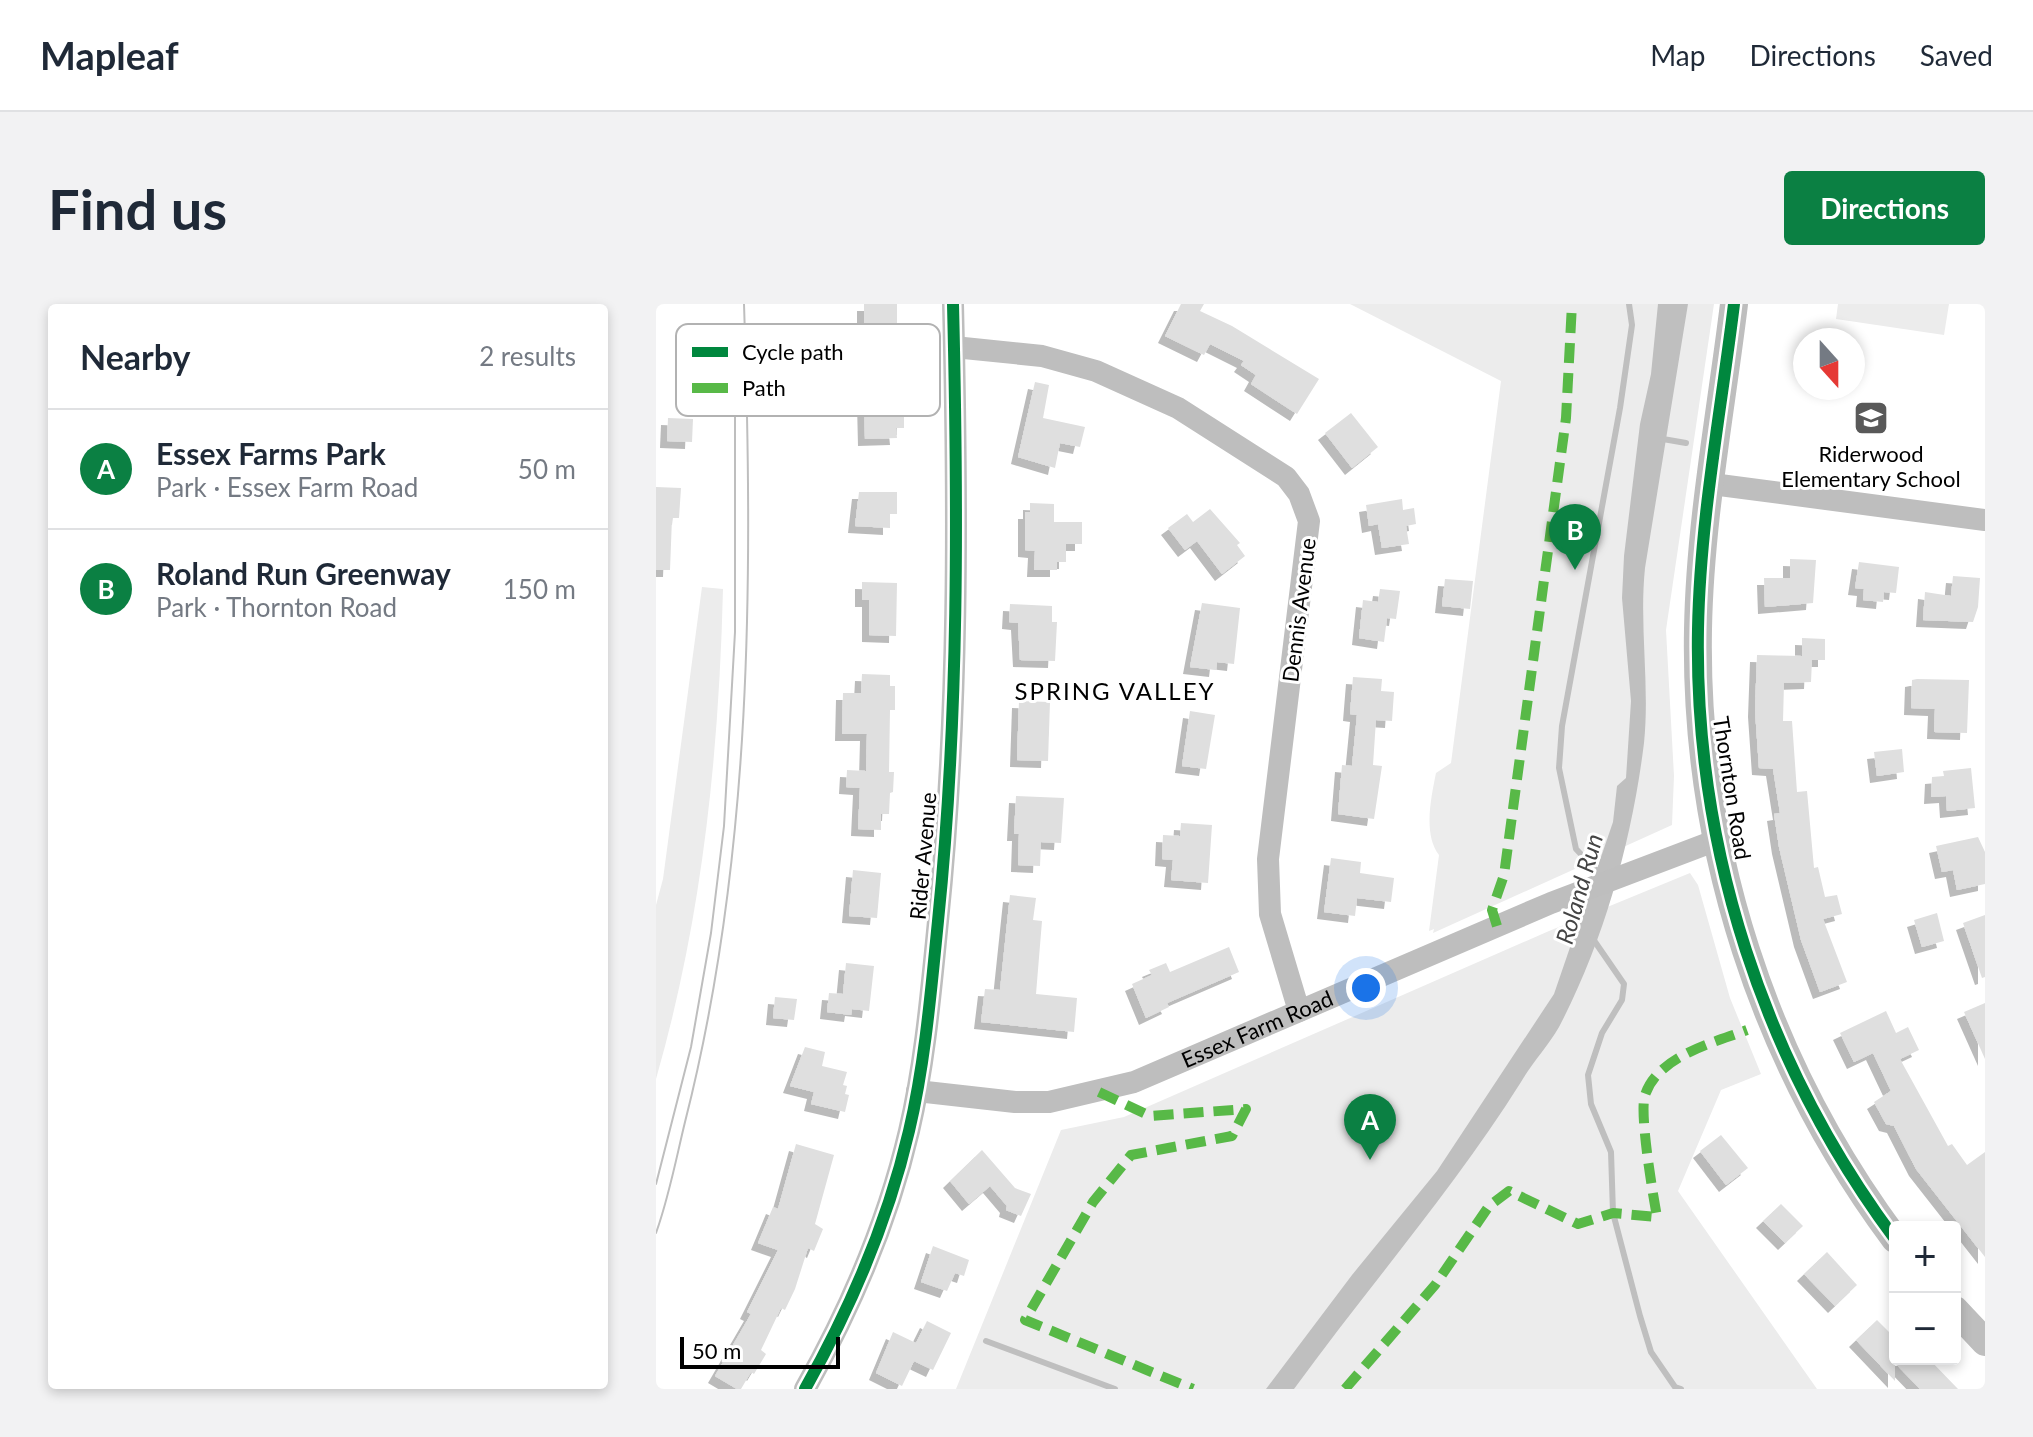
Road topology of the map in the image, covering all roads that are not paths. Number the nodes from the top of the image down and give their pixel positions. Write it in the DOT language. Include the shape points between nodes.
graph roads {
  1 [pos="953,304"];
  2 [pos="1734,304"];
  3 [pos="954,347"];
  4 [pos="1712,484"];
  5 [pos="1985,520"];
  6 [pos="1717,840"];
  7 [pos="1299,1011"];
  8 [pos="917,1091"];
  9 [pos="1889,1231"];
  10 [pos="1961,1316"];
  11 [pos="1985,1342"];
  12 [pos="805,1389"];
  1 -- 3 [label="street, Rider Avenue"];
  2 -- 4 [label="street, Thornton Road"];
  3 -- 7 [label="street, Dennis Avenue" via="1042,356 1110,377 1178,408 1260,457 1286,477 1303,502 1308,535 1268,859 1270,914"];
  3 -- 8 [label="street, Rider Avenue" via="955,649 947,830"];
  4 -- 5 [label="street"];
  4 -- 6 [label="street, Thornton Road" via="1698,627 1699,706"];
  6 -- 7 [label="street, Essex Farm Road" via="1623,873"];
  6 -- 9 [label="street, Thornton Road" via="1757,987 1792,1071 1816,1119"];
  7 -- 8 [label="street, Essex Farm Road" via="1134,1082 1076,1097 1015,1102"];
  8 -- 12 [label="street, Rider Avenue" via="870,1252"];
  10 -- 11 [label="street"];
}
